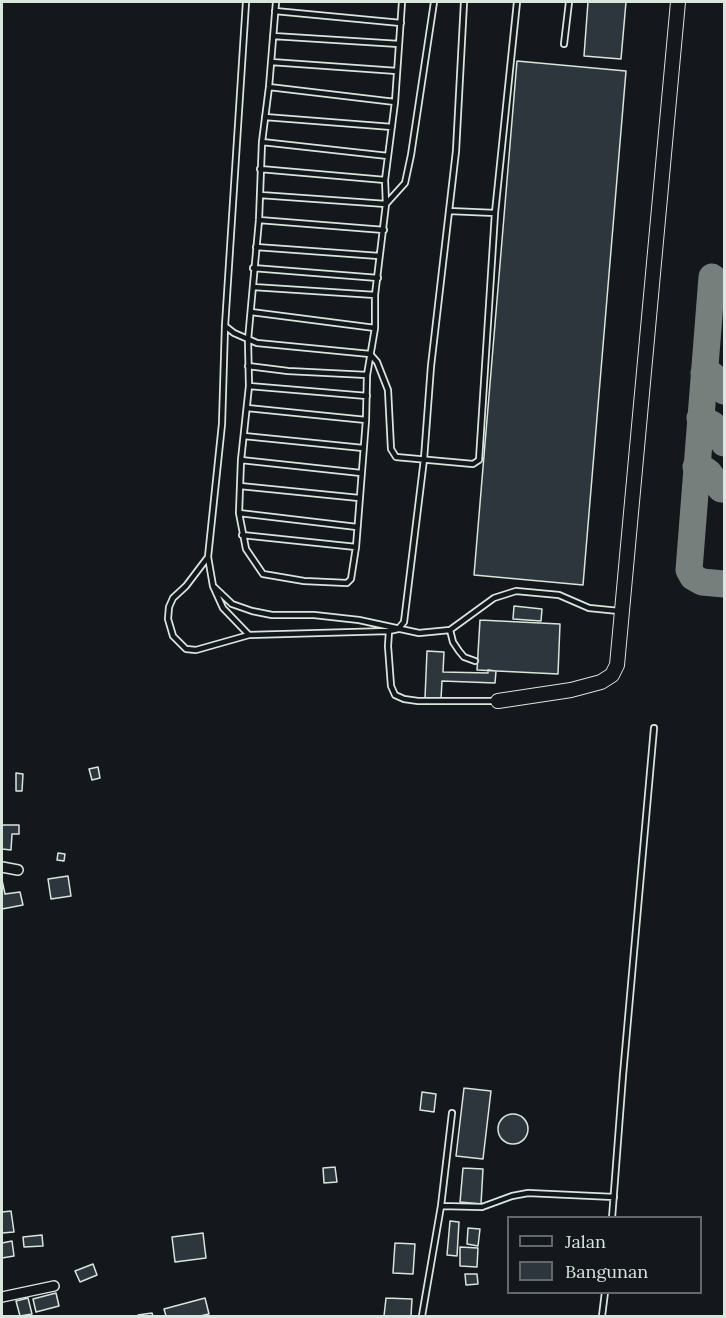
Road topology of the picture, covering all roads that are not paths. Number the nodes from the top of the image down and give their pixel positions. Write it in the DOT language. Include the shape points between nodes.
graph roads {
  1 [pos="246,2"];
  2 [pos="276,2"];
  3 [pos="402,2"];
  4 [pos="434,2"];
  5 [pos="464,2"];
  6 [pos="517,2"];
  7 [pos="569,2"];
  8 [pos="678,2"];
  9 [pos="275,11"];
  10 [pos="401,22"];
  11 [pos="273,36"];
  12 [pos="399,44"];
  13 [pos="564,44"];
  14 [pos="271,62"];
  15 [pos="397,71"];
  16 [pos="269,87"];
  17 [pos="395,102"];
  18 [pos="265,117"];
  19 [pos="392,128"];
  20 [pos="262,142"];
  21 [pos="388,156"];
  22 [pos="260,169"];
  23 [pos="385,180"];
  24 [pos="260,195"];
  25 [pos="386,204"];
  26 [pos="449,210"];
  27 [pos="495,213"];
  28 [pos="259,220"];
  29 [pos="384,230"];
  30 [pos="256,247"];
  31 [pos="380,256"];
  32 [pos="253,268"];
  33 [pos="378,278"];
  34 [pos="253,287"];
  35 [pos="375,295"];
  36 [pos="251,312"];
  37 [pos="225,326"];
  38 [pos="375,328"];
  39 [pos="248,340"];
  40 [pos="370,354"];
  41 [pos="248,366"];
  42 [pos="367,375"];
  43 [pos="249,386"];
  44 [pos="367,396"];
  45 [pos="247,408"];
  46 [pos="366,420"];
  47 [pos="244,436"];
  48 [pos="363,448"];
  49 [pos="424,459"];
  50 [pos="242,460"];
  51 [pos="361,473"];
  52 [pos="240,486"];
  53 [pos="359,498"];
  54 [pos="239,513"];
  55 [pos="357,527"];
  56 [pos="242,535"];
  57 [pos="356,547"];
  58 [pos="208,557"];
  59 [pos="213,586"];
  60 [pos="622,611"];
  61 [pos="398,629"];
  62 [pos="450,630"];
  63 [pos="389,631"];
  64 [pos="249,635"];
  65 [pos="475,661"];
  66 [pos="498,701"];
  67 [pos="654,728"];
  68 [pos="2,867"];
  69 [pos="18,870"];
  70 [pos="452,1113"];
  71 [pos="614,1197"];
  72 [pos="441,1206"];
  73 [pos="612,1216"];
  74 [pos="54,1286"];
  75 [pos="605,1294"];
  76 [pos="2,1297"];
  77 [pos="422,1317"];
  78 [pos="602,1317"];
  1 -- 37 [label="lane"];
  2 -- 9 [label="lane"];
  3 -- 10 [label="lane"];
  4 -- 25 [label="lane" via="405,183"];
  5 -- 26 [label="lane"];
  6 -- 27 [label="lane"];
  7 -- 13 [label="lane"];
  8 -- 60 [label="street"];
  9 -- 10 [label="lane"];
  9 -- 11 [label="lane"];
  10 -- 12 [label="lane"];
  11 -- 12 [label="lane"];
  11 -- 14 [label="lane"];
  12 -- 15 [label="lane"];
  14 -- 15 [label="lane"];
  14 -- 16 [label="lane"];
  15 -- 17 [label="lane"];
  16 -- 17 [label="lane"];
  16 -- 18 [label="lane"];
  17 -- 19 [label="lane"];
  18 -- 19 [label="lane"];
  18 -- 20 [label="lane"];
  19 -- 21 [label="lane"];
  20 -- 21 [label="lane"];
  20 -- 22 [label="lane"];
  21 -- 23 [label="lane"];
  22 -- 23 [label="lane"];
  22 -- 24 [label="lane"];
  23 -- 25 [label="lane"];
  24 -- 25 [label="lane"];
  24 -- 28 [label="lane"];
  25 -- 29 [label="lane"];
  26 -- 27 [label="lane"];
  26 -- 49 [label="lane"];
  27 -- 49 [label="lane" via="478,460 473,464"];
  28 -- 29 [label="lane"];
  28 -- 30 [label="lane"];
  29 -- 31 [label="lane"];
  30 -- 31 [label="lane"];
  30 -- 32 [label="lane"];
  31 -- 33 [label="lane"];
  32 -- 33 [label="lane"];
  32 -- 34 [label="lane"];
  33 -- 35 [label="lane"];
  34 -- 35 [label="lane"];
  34 -- 36 [label="lane"];
  35 -- 38 [label="lane"];
  36 -- 38 [label="lane"];
  36 -- 39 [label="lane"];
  37 -- 39 [label="lane"];
  37 -- 58 [label="lane" via="222,424"];
  38 -- 40 [label="lane"];
  39 -- 40 [label="lane"];
  39 -- 41 [label="lane"];
  40 -- 42 [label="lane"];
  40 -- 49 [label="lane" via="388,390 391,448 396,457"];
  41 -- 42 [label="lane"];
  41 -- 43 [label="lane"];
  42 -- 44 [label="lane"];
  43 -- 44 [label="lane"];
  43 -- 45 [label="lane"];
  44 -- 46 [label="lane"];
  45 -- 46 [label="lane"];
  45 -- 47 [label="lane"];
  46 -- 48 [label="lane"];
  47 -- 48 [label="lane"];
  47 -- 50 [label="lane"];
  48 -- 51 [label="lane"];
  49 -- 61 [label="lane" via="406,611"];
  50 -- 51 [label="lane"];
  50 -- 52 [label="lane"];
  51 -- 53 [label="lane"];
  52 -- 53 [label="lane"];
  52 -- 54 [label="lane"];
  53 -- 55 [label="lane"];
  54 -- 55 [label="lane"];
  54 -- 56 [label="lane"];
  55 -- 57 [label="lane"];
  56 -- 57 [label="lane"];
  56 -- 57 [label="lane" via="246,549 263,574 304,581 346,583 351,579"];
  58 -- 59 [label="lane"];
  58 -- 64 [label="lane" via="169,606 173,636 186,649 196,650"];
  59 -- 61 [label="lane" via="232,604 252,611 359,620"];
  59 -- 64 [label="lane" via="223,608"];
  60 -- 62 [label="lane" via="589,608 559,595 516,591 494,598"];
  60 -- 66 [label="street" via="617,665 612,675 571,690"];
  61 -- 62 [label="lane" via="419,633"];
  61 -- 63 [label="lane"];
  62 -- 65 [label="lane" via="459,651"];
  63 -- 64 [label="lane"];
  63 -- 66 [label="lane" via="391,686 395,695 418,701"];
  67 -- 71 [label="lane"];
  68 -- 69 [label="street"];
  70 -- 72 [label="lane"];
  71 -- 72 [label="lane" via="528,1193 482,1207"];
  71 -- 73 [label="lane"];
  72 -- 77 [label="lane"];
  74 -- 76 [label="street"];
  75 -- 78 [label="lane"];
}
